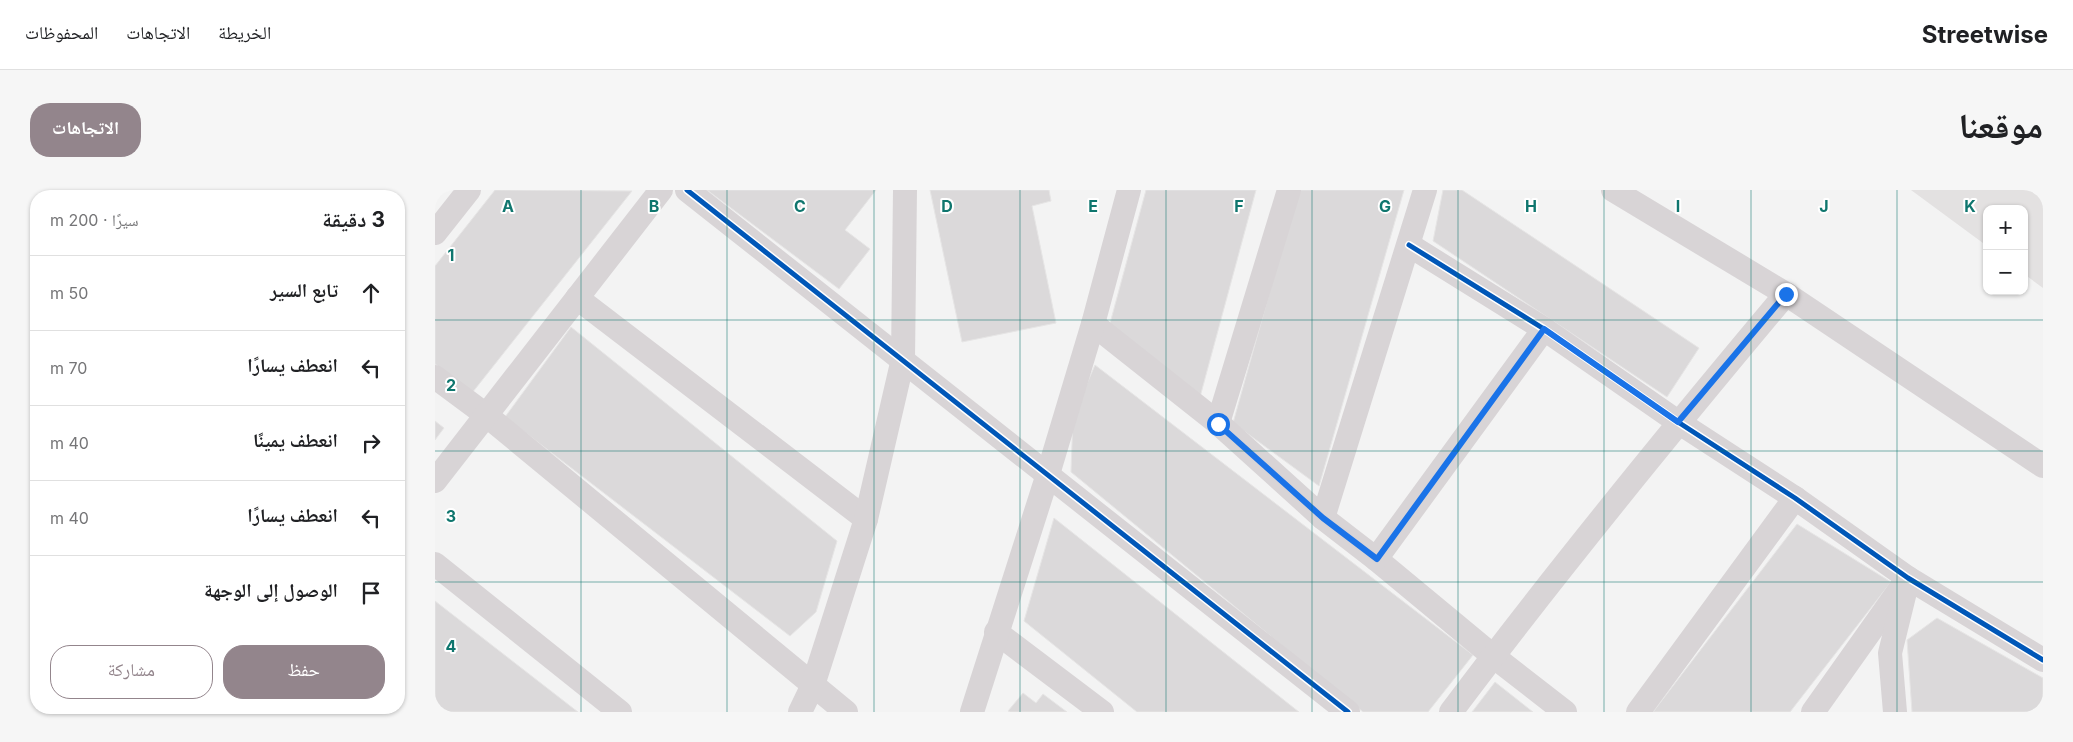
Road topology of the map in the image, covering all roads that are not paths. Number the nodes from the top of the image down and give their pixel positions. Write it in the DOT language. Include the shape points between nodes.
graph roads {
  1 [pos="469,190"];
  2 [pos="661,190"];
  3 [pos="687,190"];
  4 [pos="905,190"];
  5 [pos="1129,190"];
  6 [pos="1289,190"];
  7 [pos="1425,190"];
  8 [pos="1613,190"];
  9 [pos="435,233"];
  10 [pos="1409,245"];
  11 [pos="1786,294"];
  12 [pos="577,298"];
  13 [pos="1093,324"];
  14 [pos="1544,329"];
  15 [pos="903,359"];
  16 [pos="435,376"];
  17 [pos="486,415"];
  18 [pos="1678,422"];
  19 [pos="1218,424"];
  20 [pos="2043,466"];
  21 [pos="1048,474"];
  22 [pos="435,481"];
  23 [pos="1795,498"];
  24 [pos="1323,518"];
  25 [pos="866,519"];
  26 [pos="1377,559"];
  27 [pos="435,564"];
  28 [pos="1908,578"];
  29 [pos="996,632"];
  30 [pos="1493,656"];
  31 [pos="2043,660"];
  32 [pos="813,685"];
  33 [pos="620,712"];
  34 [pos="800,712"];
  35 [pos="807,712"];
  36 [pos="846,712"];
  37 [pos="972,712"];
  38 [pos="1102,712"];
  39 [pos="1348,712"];
  40 [pos="1451,712"];
  41 [pos="1565,712"];
  42 [pos="1639,712"];
  43 [pos="1813,712"];
  44 [pos="1895,712"];
  1 -- 9 [label="street"];
  2 -- 12 [label="street"];
  3 -- 15 [label="street"];
  4 -- 15 [label="street"];
  5 -- 13 [label="street"];
  6 -- 19 [label="street"];
  7 -- 10 [label="street"];
  8 -- 11 [label="street"];
  10 -- 14 [label="street"];
  10 -- 24 [label="street"];
  11 -- 18 [label="street"];
  11 -- 20 [label="street"];
  12 -- 17 [label="street"];
  12 -- 25 [label="street"];
  13 -- 19 [label="street"];
  13 -- 21 [label="street"];
  14 -- 18 [label="street"];
  14 -- 26 [label="street"];
  15 -- 21 [label="street"];
  15 -- 25 [label="street"];
  16 -- 17 [label="street"];
  17 -- 22 [label="street"];
  17 -- 32 [label="street"];
  18 -- 23 [label="street"];
  18 -- 30 [label="street"];
  19 -- 24 [label="street"];
  21 -- 29 [label="street"];
  21 -- 39 [label="street"];
  23 -- 28 [label="street"];
  23 -- 42 [label="street"];
  24 -- 26 [label="street"];
  25 -- 32 [label="street"];
  26 -- 30 [label="street"];
  27 -- 33 [label="street"];
  28 -- 31 [label="street"];
  28 -- 43 [label="street"];
  28 -- 44 [label="street" via="1890,654"];
  29 -- 37 [label="street"];
  29 -- 38 [label="street"];
  30 -- 40 [label="street"];
  30 -- 41 [label="street"];
  32 -- 34 [label="street"];
  32 -- 35 [label="street"];
  32 -- 36 [label="street"];
}
